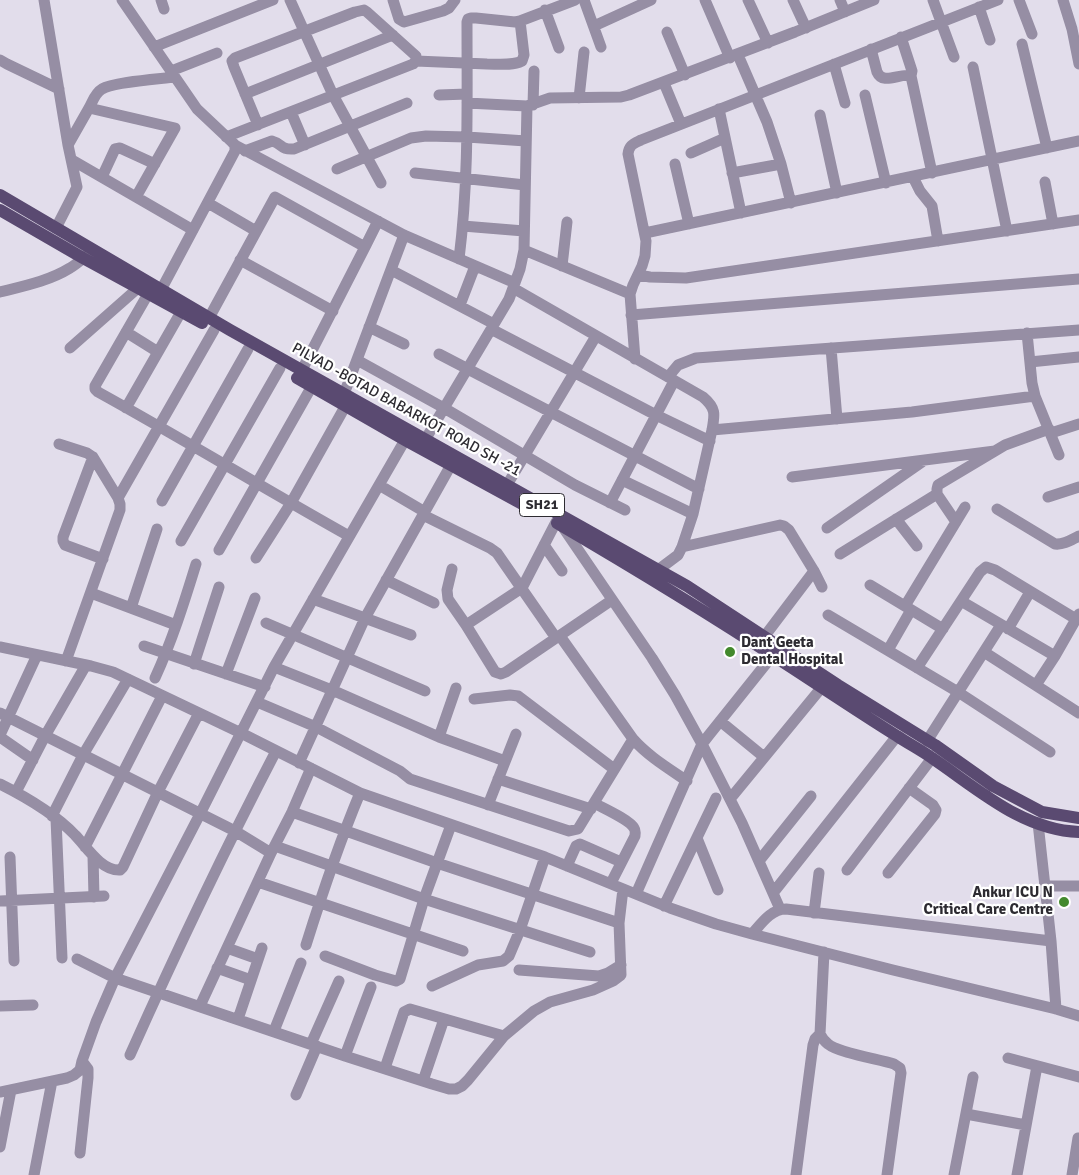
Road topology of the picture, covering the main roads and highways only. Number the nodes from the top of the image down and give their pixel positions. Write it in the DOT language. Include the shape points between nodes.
graph roads {
  1 [pos="0,195"];
  2 [pos="0,210"];
  3 [pos="88,254"];
  4 [pos="345,400"];
  5 [pos="600,543"];
  6 [pos="1079,818"];
  7 [pos="1079,832"];
  1 -- 3 [label="main road, PILYAD -BOTAD BABARKOT ROAD SH -21 / SH21" via="56,228"];
  2 -- 3 [label="main road, PILYAD -BOTAD BABARKOT ROAD SH -21 / SH21"];
  3 -- 4 [label="main road, PILYAD -BOTAD BABARKOT ROAD SH -21 / SH21" via="162,290 302,370"];
  3 -- 4 [label="main road, PILYAD -BOTAD BABARKOT ROAD SH -21 / SH21" via="143,291 312,386"];
  4 -- 5 [label="main road, PILYAD -BOTAD BABARKOT ROAD SH -21 / SH21" via="507,485"];
  4 -- 5 [label="main road, PILYAD -BOTAD BABARKOT ROAD SH -21 / SH21" via="404,440"];
  5 -- 6 [label="main road, PILYAD -BOTAD BABARKOT ROAD SH -21 / SH21" via="687,586 993,786 1042,812"];
  5 -- 7 [label="main road, PILYAD -BOTAD BABARKOT ROAD SH -21 / SH21" via="996,803 1038,824"];
}
